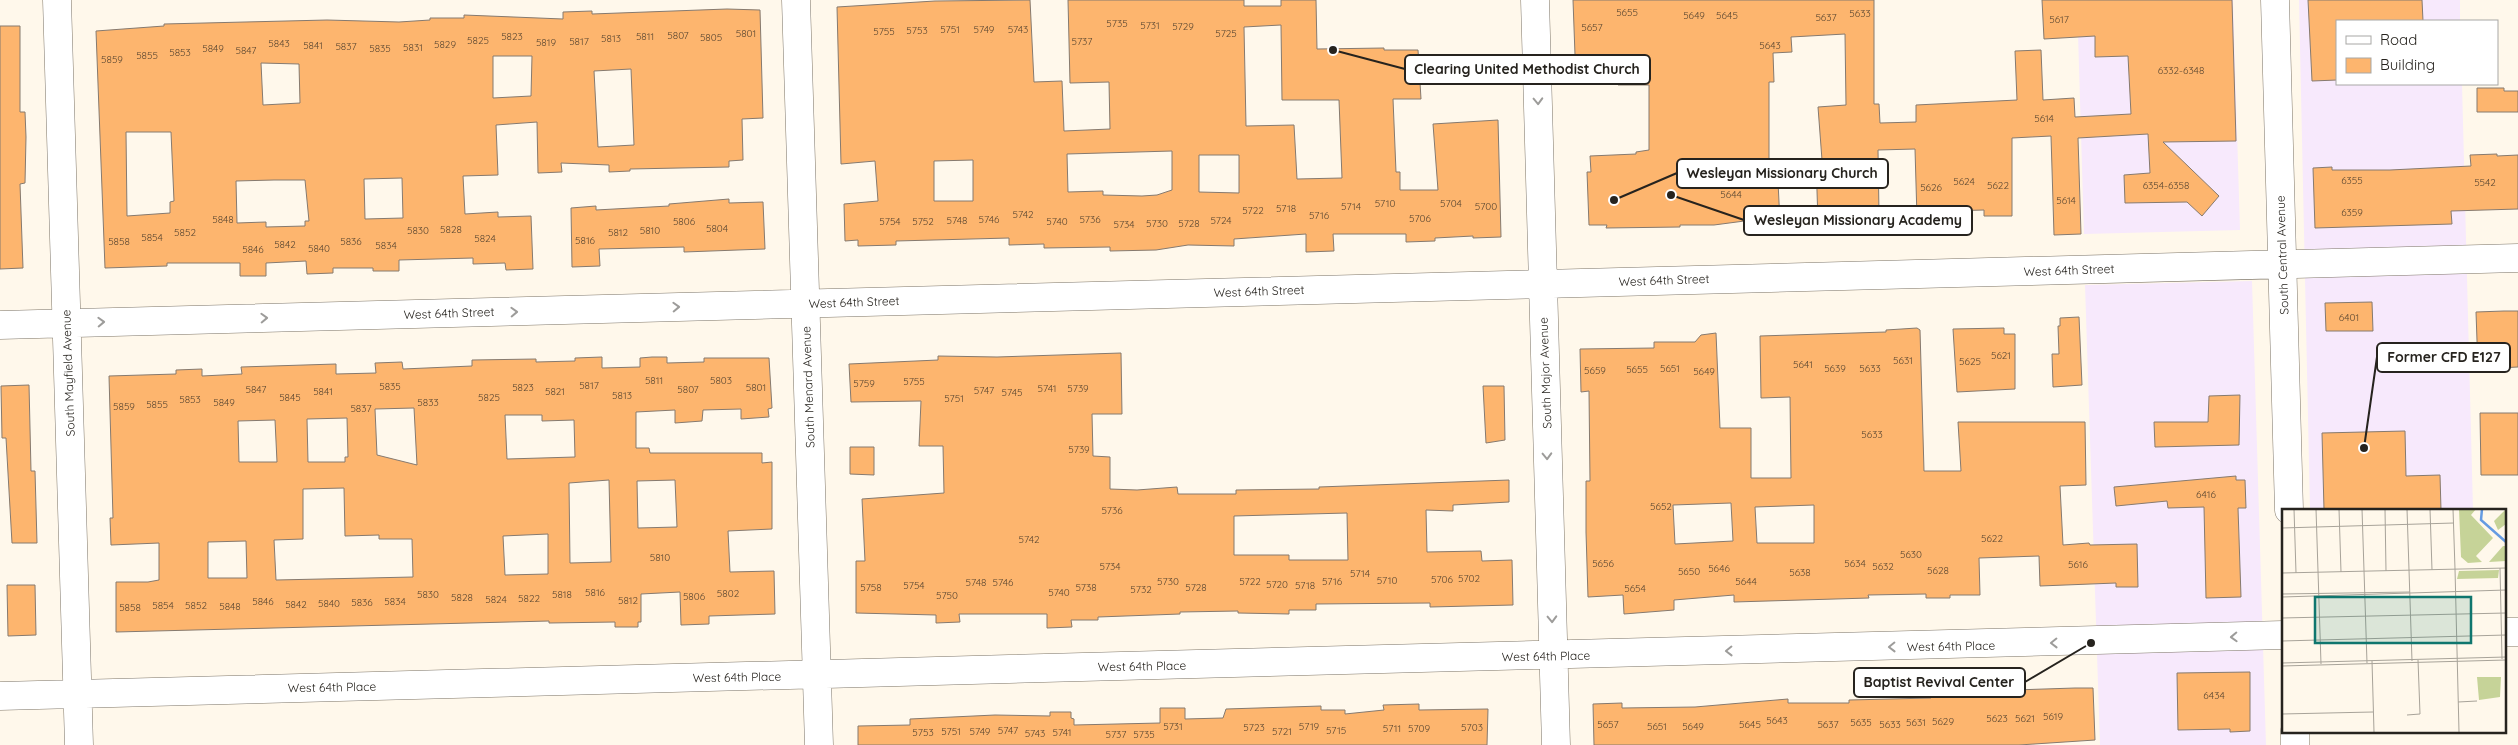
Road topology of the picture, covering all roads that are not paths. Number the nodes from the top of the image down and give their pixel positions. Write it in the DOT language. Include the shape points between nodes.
graph roads {
  1 [pos="57,0"];
  2 [pos="796,0"];
  3 [pos="1535,0"];
  4 [pos="2275,0"];
  5 [pos="2518,258"];
  6 [pos="2282,264"];
  7 [pos="1542,284"];
  8 [pos="805,304"];
  9 [pos="67,324"];
  10 [pos="0,325"];
  11 [pos="2289,509"];
  12 [pos="2282,635"];
  13 [pos="1553,656"];
  14 [pos="816,675"];
  15 [pos="78,694"];
  16 [pos="0,696"];
  17 [pos="2295,732"];
  18 [pos="79,745"];
  19 [pos="819,745"];
  20 [pos="1556,745"];
  21 [pos="2295,745"];
  1 -- 9 [label="street, South Mayfield Avenue"];
  2 -- 8 [label="street, South Menard Avenue"];
  3 -- 7 [label="street, South Major Avenue, one-way"];
  4 -- 6 [label="street, South Central Avenue"];
  5 -- 6 [label="street, West 64th Street"];
  6 -- 7 [label="street, West 64th Street"];
  6 -- 11 [label="street, South Central Avenue"];
  7 -- 8 [label="street, West 64th Street"];
  7 -- 13 [label="street, South Major Avenue, one-way"];
  9 -- 8 [label="street, West 64th Street, one-way"];
  8 -- 14 [label="street, South Menard Avenue"];
  9 -- 10 [label="street, West 64th Street"];
  9 -- 15 [label="street, South Mayfield Avenue"];
  12 -- 13 [label="street, West 64th Place, one-way"];
  13 -- 14 [label="street, West 64th Place"];
  13 -- 20 [label="street, South Major Avenue"];
  14 -- 15 [label="street, West 64th Place"];
  14 -- 19 [label="street, South Menard Avenue"];
  15 -- 16 [label="street, West 64th Place"];
  15 -- 18 [label="street, South Mayfield Avenue"];
  17 -- 21 [label="street"];
}
